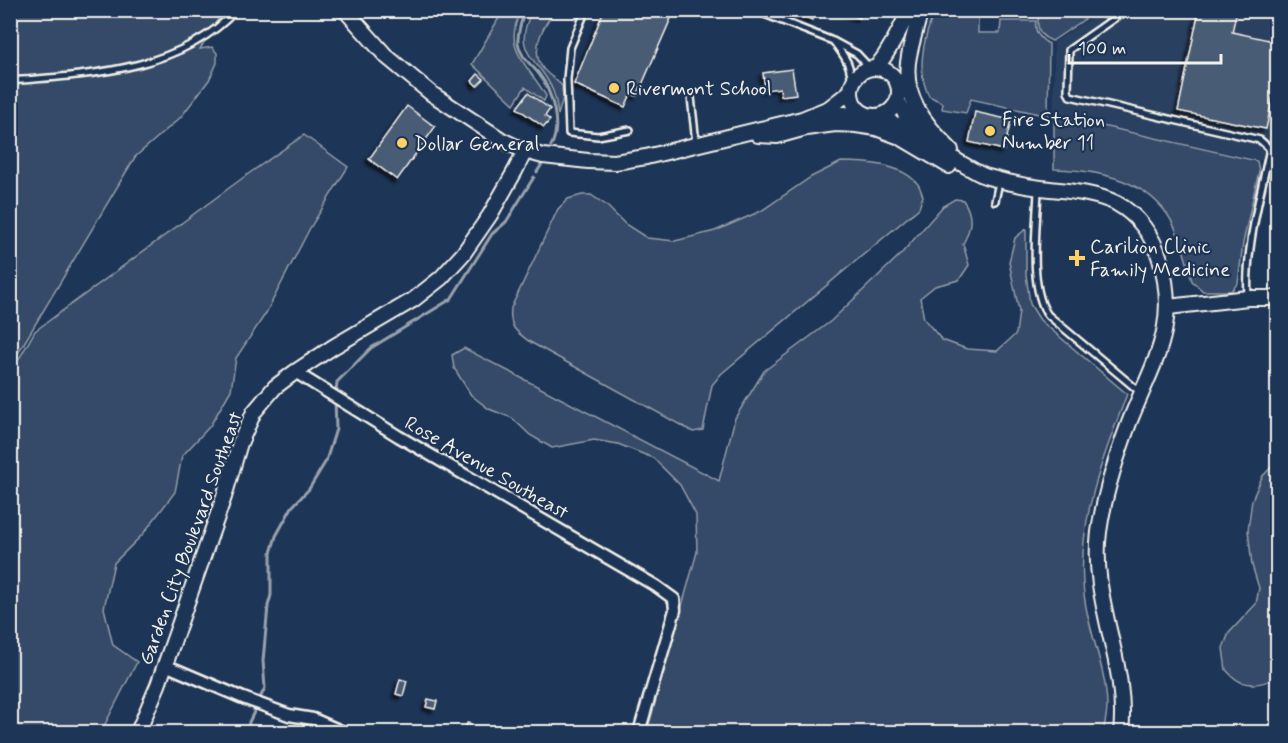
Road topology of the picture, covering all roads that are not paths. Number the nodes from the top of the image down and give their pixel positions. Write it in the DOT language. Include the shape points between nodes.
graph roads {
  1 [pos="236,10"];
  2 [pos="345,10"];
  3 [pos="586,10"];
  4 [pos="754,10"];
  5 [pos="909,10"];
  6 [pos="921,10"];
  7 [pos="1126,10"];
  8 [pos="900,32"];
  9 [pos="833,41"];
  10 [pos="873,68"];
  11 [pos="894,76"];
  12 [pos="10,81"];
  13 [pos="851,88"];
  14 [pos="691,97"];
  15 [pos="898,101"];
  16 [pos="869,116"];
  17 [pos="802,119"];
  18 [pos="630,130"];
  19 [pos="745,134"];
  20 [pos="926,140"];
  21 [pos="696,145"];
  22 [pos="525,151"];
  23 [pos="970,168"];
  24 [pos="992,178"];
  25 [pos="1038,188"];
  26 [pos="995,201"];
  27 [pos="1248,298"];
  28 [pos="1278,298"];
  29 [pos="1168,308"];
  30 [pos="295,372"];
  31 [pos="1142,394"];
  32 [pos="165,665"];
  33 [pos="138,732"];
  34 [pos="343,732"];
  35 [pos="639,732"];
  36 [pos="1121,732"];
  1 -- 12 [label="lane" via="201,40 167,55 96,72"];
  2 -- 22 [label="main road" via="386,56 432,94"];
  3 -- 18 [label="lane" via="570,48 569,133 598,136"];
  4 -- 9 [label="lane"];
  5 -- 8 [label="main road"];
  6 -- 23 [label="main road" via="908,58 909,88 924,122"];
  7 -- 27 [label="lane" via="1069,50 1070,96 1265,143 1269,153 1250,243"];
  8 -- 10 [label="main road"];
  8 -- 11 [label="main road"];
  9 -- 10 [label="lane"];
  9 -- 13 [label="lane" via="848,61"];
  10 -- 11 [label="main road"];
  10 -- 13 [label="main road" via="860,73"];
  11 -- 15 [label="main road" via="900,90"];
  13 -- 16 [label="main road" via="855,105"];
  13 -- 17 [label="main road" via="829,108"];
  14 -- 21 [label="lane"];
  15 -- 16 [label="main road" via="884,115"];
  15 -- 20 [label="main road"];
  16 -- 17 [label="main road" via="842,114"];
  16 -- 20 [label="main road" via="893,122"];
  17 -- 19 [label="main road"];
  19 -- 21 [label="main road"];
  19 -- 24 [label="main road" via="777,136 836,124 866,126 900,137 961,172"];
  20 -- 23 [label="main road"];
  21 -- 22 [label="main road" via="615,162 563,159"];
  22 -- 30 [label="main road, Garden City Boulevard Southeast" via="490,214 441,278 413,300"];
  23 -- 24 [label="main road"];
  24 -- 25 [label="main road"];
  24 -- 26 [label="lane"];
  25 -- 29 [label="main road" via="1105,198 1130,213 1157,249 1165,274"];
  25 -- 31 [label="lane" via="1036,284 1042,308"];
  27 -- 28 [label="main road"];
  27 -- 29 [label="main road"];
  29 -- 31 [label="main road" via="1161,346"];
  30 -- 32 [label="main road, Garden City Boulevard Southeast" via="264,399 246,427"];
  30 -- 35 [label="street, Rose Avenue Southeast" via="674,599 675,610"];
  31 -- 36 [label="main road" via="1115,464 1103,509 1097,558 1101,599 1123,697"];
  32 -- 33 [label="main road, Garden City Boulevard Southeast"];
  32 -- 34 [label="street" via="243,698"];
}
